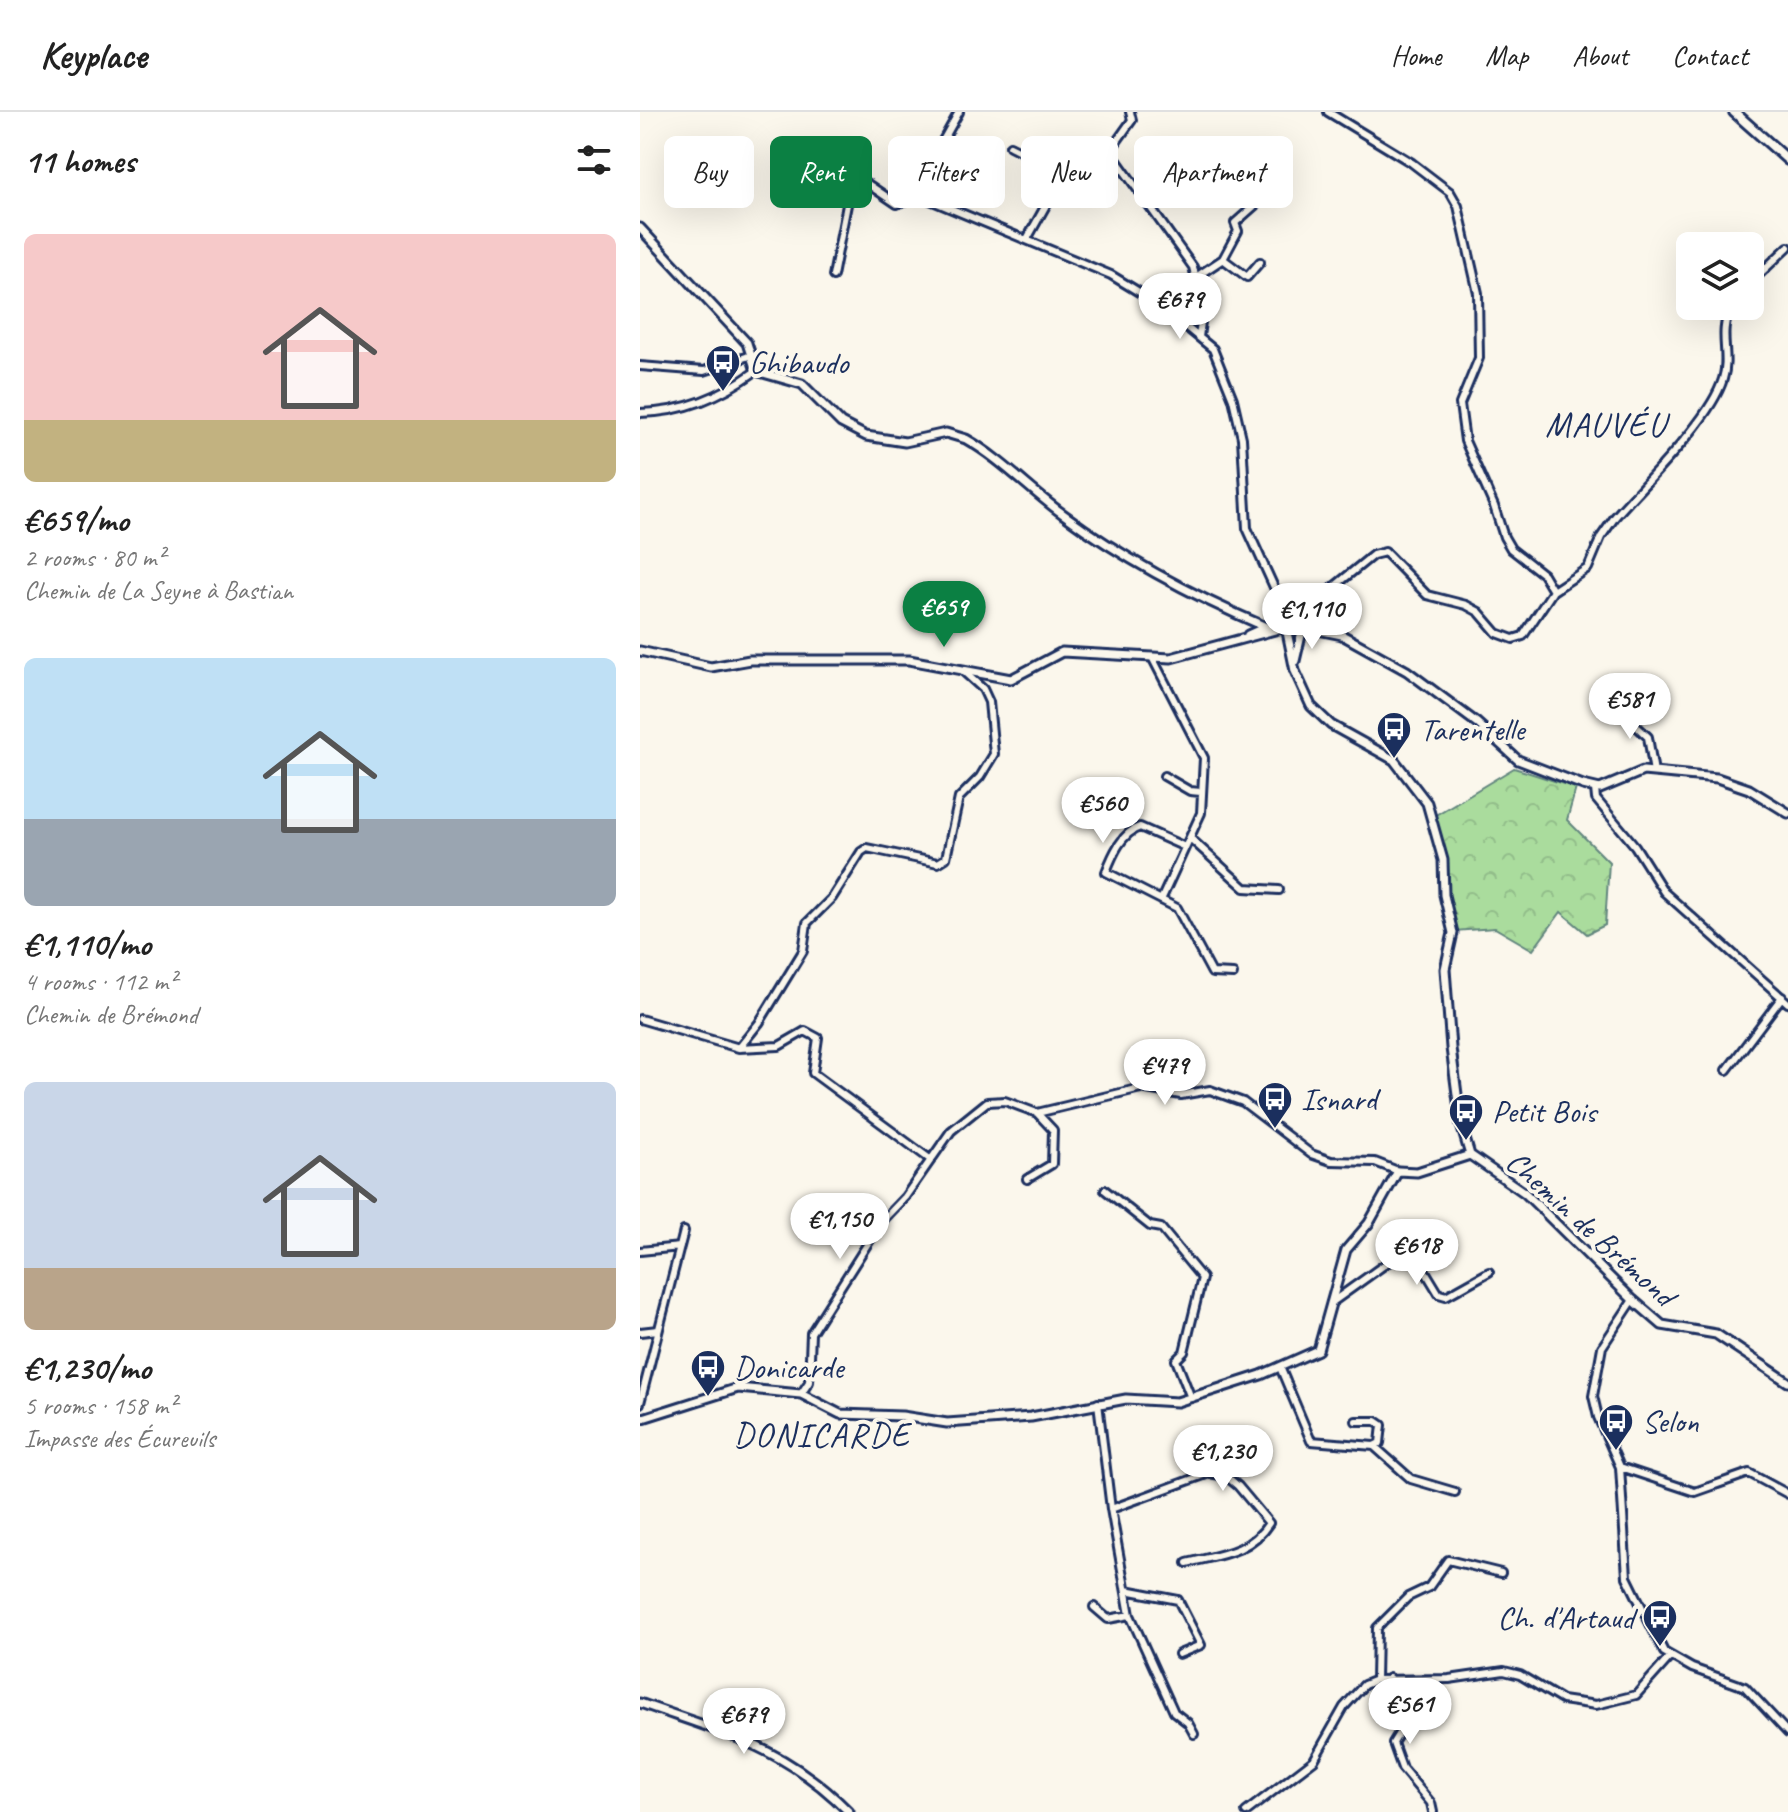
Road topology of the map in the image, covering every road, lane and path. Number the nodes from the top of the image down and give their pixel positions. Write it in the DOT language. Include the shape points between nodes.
graph roads {
  1 [pos="959,112"];
  2 [pos="1130,112"];
  3 [pos="1328,112"];
  4 [pos="1736,112"];
  5 [pos="946,136"];
  6 [pos="1010,146"];
  7 [pos="1788,159"];
  8 [pos="888,198"];
  9 [pos="950,208"];
  10 [pos="1252,208"];
  11 [pos="640,228"];
  12 [pos="1027,239"];
  13 [pos="1788,247"];
  14 [pos="1223,259"];
  15 [pos="1260,262"];
  16 [pos="1764,270"];
  17 [pos="833,276"];
  18 [pos="1196,277"];
  19 [pos="1727,320"];
  20 [pos="1199,337"];
  21 [pos="752,355"];
  22 [pos="640,366"];
  23 [pos="756,371"];
  24 [pos="640,413"];
  25 [pos="1553,591"];
  26 [pos="1283,607"];
  27 [pos="1238,616"];
  28 [pos="1266,627"];
  29 [pos="1303,627"];
  30 [pos="1281,628"];
  31 [pos="1257,633"];
  32 [pos="640,651"];
  33 [pos="1153,659"];
  34 [pos="957,667"];
  35 [pos="1295,671"];
  36 [pos="1616,707"];
  37 [pos="1654,772"];
  38 [pos="1164,776"];
  39 [pos="1595,789"];
  40 [pos="1201,792"];
  41 [pos="1786,810"];
  42 [pos="1190,838"];
  43 [pos="1185,847"];
  44 [pos="1279,890"];
  45 [pos="1161,900"];
  46 [pos="1233,974"];
  47 [pos="1782,997"];
  48 [pos="1788,1003"];
  49 [pos="640,1019"];
  50 [pos="739,1048"];
  51 [pos="1727,1070"];
  52 [pos="1037,1113"];
  53 [pos="1470,1155"];
  54 [pos="931,1160"];
  55 [pos="1398,1171"];
  56 [pos="1027,1179"];
  57 [pos="1105,1190"];
  58 [pos="684,1231"];
  59 [pos="680,1247"];
  60 [pos="640,1251"];
  61 [pos="1489,1272"];
  62 [pos="1633,1300"];
  63 [pos="1331,1303"];
  64 [pos="658,1330"];
  65 [pos="640,1332"];
  66 [pos="1280,1367"];
  67 [pos="1788,1382"];
  68 [pos="801,1394"];
  69 [pos="1191,1398"];
  70 [pos="640,1403"];
  71 [pos="1098,1403"];
  72 [pos="640,1419"];
  73 [pos="1356,1421"];
  74 [pos="1374,1446"];
  75 [pos="1620,1467"];
  76 [pos="1455,1492"];
  77 [pos="1788,1494"];
  78 [pos="1111,1509"];
  79 [pos="1187,1563"];
  80 [pos="1501,1573"];
  81 [pos="1126,1590"];
  82 [pos="1094,1607"];
  83 [pos="1130,1615"];
  84 [pos="1179,1654"];
  85 [pos="1670,1657"];
  86 [pos="1389,1678"];
  87 [pos="1376,1680"];
  88 [pos="640,1703"];
  89 [pos="1788,1718"];
  90 [pos="1778,1720"];
  91 [pos="1788,1733"];
  92 [pos="1194,1734"];
  93 [pos="849,1812"];
  94 [pos="1246,1812"];
  95 [pos="1433,1812"];
  1 -- 5 [label="street"];
  2 -- 18 [label="street" via="1132,120 1110,151"];
  3 -- 25 [label="street" via="1412,163 1450,192 1458,206 1478,293 1479,358 1460,404 1465,441 1511,549 1543,574"];
  4 -- 7 [label="main road"];
  6 -- 12 [label="street" via="1064,173"];
  8 -- 17 [label="street" via="853,174"];
  9 -- 12 [label="street"];
  10 -- 14 [label="street" via="1235,223 1238,231"];
  11 -- 21 [label="street" via="728,320"];
  12 -- 20 [label="street" via="1111,275"];
  13 -- 16 [label="street"];
  14 -- 15 [label="street" via="1247,277"];
  14 -- 18 [label="street"];
  18 -- 20 [label="street" via="1203,307"];
  19 -- 25 [label="street" via="1722,335 1726,368 1715,397 1615,517 1588,568"];
  20 -- 26 [label="street" via="1213,349 1233,399 1242,438 1247,528"];
  21 -- 22 [label="street" via="704,371"];
  21 -- 23 [label="street"];
  23 -- 24 [label="street" via="689,407"];
  23 -- 27 [label="street" via="802,384 841,423 866,436 905,442 946,433 966,439 1097,537"];
  25 -- 26 [label="street" via="1523,636 1513,639 1497,633 1466,605 1427,595 1385,552 1373,555 1330,590"];
  26 -- 30 [label="street"];
  27 -- 28 [label="street"];
  27 -- 31 [label="street"];
  28 -- 30 [label="street"];
  28 -- 31 [label="street"];
  29 -- 30 [label="street"];
  29 -- 35 [label="street"];
  29 -- 39 [label="street" via="1342,635 1387,658 1477,723 1518,760"];
  30 -- 31 [label="street"];
  30 -- 35 [label="street, Chemin de Brémond"];
  31 -- 33 [label="street" via="1193,654"];
  32 -- 34 [label="street" via="697,666 750,660 909,660"];
  33 -- 34 [label="street" via="1073,650 1044,658 1011,679"];
  33 -- 40 [label="street" via="1204,758"];
  34 -- 50 [label="street" via="983,689 989,702 994,754 959,798 946,858 938,863 867,848 861,852 832,898 807,923 803,951"];
  35 -- 53 [label="street, Chemin de Brémond" via="1323,719 1394,760 1427,803 1443,860 1453,933 1445,969 1451,1048"];
  36 -- 37 [label="street" via="1648,737"];
  37 -- 39 [label="street" via="1632,773"];
  37 -- 41 [label="street" via="1717,778"];
  38 -- 40 [label="street"];
  39 -- 47 [label="street" via="1596,799 1664,892"];
  40 -- 42 [label="street" via="1201,813"];
  42 -- 43 [label="street"];
  42 -- 44 [label="street" via="1245,888"];
  43 -- 45 [label="street"];
  43 -- 45 [label="street" via="1140,827 1133,829 1107,868 1109,876"];
  45 -- 46 [label="street" via="1177,908 1212,973"];
  47 -- 48 [label="street"];
  47 -- 51 [label="street"];
  49 -- 50 [label="street"];
  50 -- 54 [label="street" via="779,1046 812,1032 818,1038 813,1073"];
  52 -- 54 [label="street" via="1005,1101 987,1102 960,1121"];
  52 -- 55 [label="street" via="1141,1088 1181,1095 1210,1090 1243,1102 1311,1154 1331,1161 1375,1162"];
  52 -- 56 [label="street" via="1053,1130 1052,1164"];
  53 -- 55 [label="street" via="1417,1172"];
  53 -- 62 [label="street, Chemin de Brémond" via="1525,1193"];
  54 -- 68 [label="street" via="882,1221 813,1330 809,1382"];
  55 -- 63 [label="street" via="1369,1223 1346,1250"];
  57 -- 69 [label="street" via="1150,1226 1161,1228 1202,1278 1184,1352 1176,1360"];
  58 -- 59 [label="street"];
  59 -- 60 [label="street"];
  59 -- 64 [label="street"];
  61 -- 63 [label="street" via="1446,1296 1439,1294 1419,1261 1391,1260"];
  62 -- 67 [label="street, Chemin de Brémond" via="1668,1328 1726,1339"];
  62 -- 75 [label="street" via="1602,1347 1594,1387 1598,1417"];
  63 -- 66 [label="street" via="1318,1350"];
  64 -- 65 [label="street"];
  64 -- 70 [label="street"];
  66 -- 69 [label="street"];
  66 -- 74 [label="street" via="1311,1441"];
  68 -- 71 [label="street" via="840,1414 947,1423 1031,1417"];
  68 -- 72 [label="street" via="732,1388"];
  69 -- 71 [label="street"];
  71 -- 78 [label="street"];
  73 -- 74 [label="street" via="1382,1425 1380,1443"];
  74 -- 76 [label="street" via="1411,1479"];
  75 -- 77 [label="street" via="1695,1492 1749,1473"];
  75 -- 85 [label="street" via="1627,1577 1660,1648"];
  78 -- 79 [label="street" via="1209,1473 1226,1476 1269,1523 1244,1549"];
  78 -- 81 [label="street"];
  80 -- 87 [label="street" via="1448,1560 1429,1587 1408,1597 1377,1628"];
  81 -- 83 [label="street"];
  81 -- 84 [label="street" via="1178,1600 1201,1645"];
  82 -- 83 [label="street" via="1108,1619"];
  83 -- 92 [label="street" via="1174,1712"];
  85 -- 86 [label="street" via="1636,1695 1596,1705 1562,1700 1504,1671 1449,1679"];
  85 -- 90 [label="street" via="1745,1687"];
  86 -- 87 [label="street"];
  86 -- 95 [label="street" via="1401,1730 1393,1743 1402,1768"];
  87 -- 94 [label="street" via="1344,1707 1314,1760"];
  88 -- 93 [label="street" via="771,1750"];
  89 -- 90 [label="street"];
  90 -- 91 [label="street"];
}
